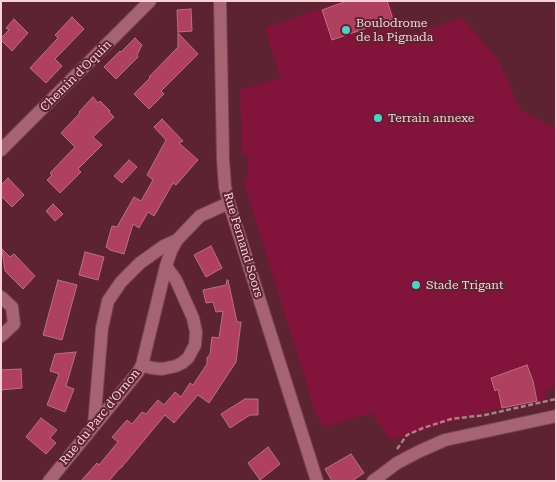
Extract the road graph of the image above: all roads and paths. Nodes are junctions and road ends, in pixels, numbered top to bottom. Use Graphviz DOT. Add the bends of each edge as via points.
graph roads {
  1 [pos="150,1"];
  2 [pos="220,1"];
  3 [pos="1,150"];
  4 [pos="229,203"];
  5 [pos="177,240"];
  6 [pos="166,266"];
  7 [pos="1,297"];
  8 [pos="1,336"];
  9 [pos="142,365"];
  10 [pos="556,416"];
  11 [pos="94,425"];
  12 [pos="48,481"];
  13 [pos="317,481"];
  14 [pos="373,481"];
  1 -- 3 [label="street, Chemin d'Oquin"];
  2 -- 4 [label="street, Rue Fernand Soors" via="222,158"];
  4 -- 5 [label="street, Rue du Parc d'Ornon" via="200,216"];
  4 -- 13 [label="street, Rue Fernand Soors"];
  5 -- 6 [label="street, Rue du Parc d'Ornon"];
  5 -- 11 [label="street" via="140,263 121,282 108,302 102,328"];
  6 -- 9 [label="street, Rue du Parc d'Ornon"];
  6 -- 9 [label="street" via="193,318 195,345 188,358 176,366 162,369"];
  7 -- 8 [label="street" via="12,307 14,324"];
  9 -- 11 [label="street, Rue du Parc d'Ornon"];
  10 -- 14 [label="street" via="446,440 420,450"];
  11 -- 12 [label="street, Rue du Parc d'Ornon"];
}
